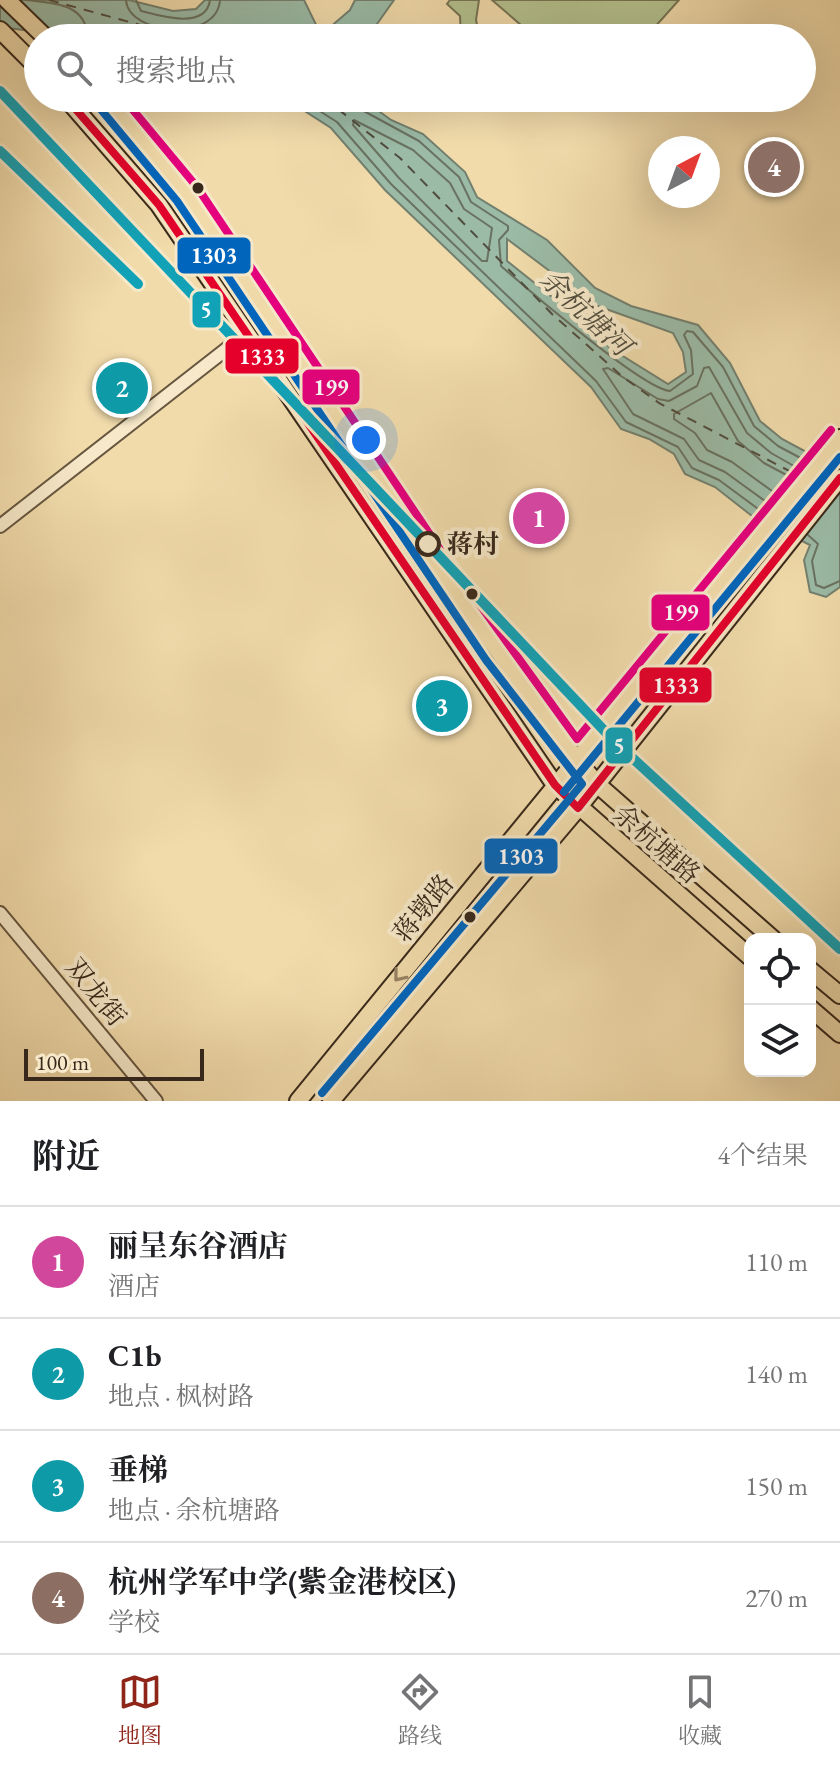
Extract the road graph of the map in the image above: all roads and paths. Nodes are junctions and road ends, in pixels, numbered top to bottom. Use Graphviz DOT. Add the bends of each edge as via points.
graph roads {
  1 [pos="7,0"];
  2 [pos="32,24"];
  3 [pos="0,30"];
  4 [pos="24,53"];
  5 [pos="78,112"];
  6 [pos="119,112"];
  7 [pos="247,333"];
  8 [pos="840,438"];
  9 [pos="840,478"];
  10 [pos="0,526"];
  11 [pos="576,759"];
  12 [pos="597,784"];
  13 [pos="555,785"];
  14 [pos="578,808"];
  15 [pos="0,913"];
  16 [pos="766,933"];
  17 [pos="744,952"];
  18 [pos="816,975"];
  19 [pos="840,995"];
  20 [pos="816,1013"];
  21 [pos="840,1034"];
  22 [pos="156,1101"];
  23 [pos="298,1101"];
  24 [pos="331,1101"];
  1 -- 2 [label="main road"];
  3 -- 4 [label="main road"];
  5 -- 7 [label="main road, 余杭塘路" via="159,205"];
  6 -- 11 [label="main road, 余杭塘路" via="187,194 439,570"];
  7 -- 10 [label="street"];
  7 -- 13 [label="main road, 余杭塘路"];
  8 -- 11 [label="main road, 蒋墩路"];
  9 -- 12 [label="main road, 蒋墩路"];
  11 -- 12 [label="main road, 余杭塘路"];
  11 -- 13 [label="main road, 蒋墩路"];
  12 -- 14 [label="main road, 蒋墩路"];
  12 -- 16 [label="main road, 余杭塘路"];
  13 -- 14 [label="main road, 余杭塘路"];
  13 -- 23 [label="main road, 蒋墩路, one-way"];
  14 -- 17 [label="main road, 余杭塘路"];
  14 -- 24 [label="main road, 蒋墩路"];
  15 -- 22 [label="street, 双龙街"];
  18 -- 19 [label="main road"];
  20 -- 21 [label="main road"];
}
